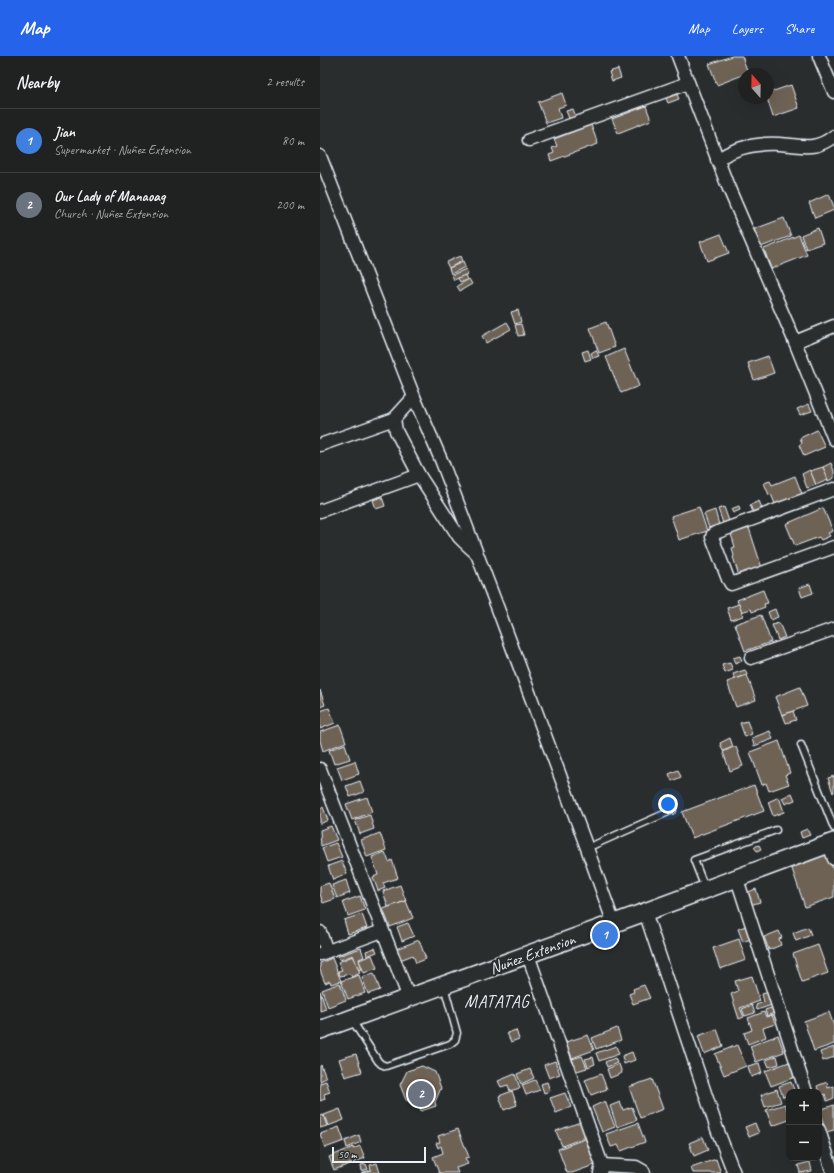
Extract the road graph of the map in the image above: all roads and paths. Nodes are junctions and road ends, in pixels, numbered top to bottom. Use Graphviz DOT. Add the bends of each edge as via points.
graph roads {
  1 [pos="678,56"];
  2 [pos="819,56"];
  3 [pos="688,82"];
  4 [pos="834,92"];
  5 [pos="834,136"];
  6 [pos="529,140"];
  7 [pos="320,156"];
  8 [pos="717,160"];
  9 [pos="834,326"];
  10 [pos="795,342"];
  11 [pos="414,397"];
  12 [pos="394,419"];
  13 [pos="834,439"];
  14 [pos="320,445"];
  15 [pos="419,475"];
  16 [pos="834,489"];
  17 [pos="320,512"];
  18 [pos="834,547"];
  19 [pos="477,554"];
  20 [pos="834,629"];
  21 [pos="751,658"];
  22 [pos="801,745"];
  23 [pos="320,769"];
  24 [pos="673,810"];
  25 [pos="776,830"];
  26 [pos="833,843"];
  27 [pos="587,848"];
  28 [pos="737,878"];
  29 [pos="705,890"];
  30 [pos="645,912"];
  31 [pos="614,924"];
  32 [pos="382,931"];
  33 [pos="320,932"];
  34 [pos="324,952"];
  35 [pos="528,955"];
  36 [pos="444,985"];
  37 [pos="409,998"];
  38 [pos="351,1019"];
  39 [pos="320,1030"];
  40 [pos="805,1089"];
  41 [pos="822,1139"];
  42 [pos="601,1169"];
  43 [pos="644,1173"];
  44 [pos="734,1173"];
  45 [pos="834,1173"];
  1 -- 3 [label="street"];
  2 -- 4 [label="street"];
  3 -- 6 [label="street"];
  3 -- 8 [label="street"];
  5 -- 8 [label="street" via="826,142 810,147 761,144 745,147"];
  7 -- 11 [label="street"];
  8 -- 10 [label="street"];
  9 -- 10 [label="street"];
  10 -- 13 [label="street"];
  11 -- 12 [label="street"];
  11 -- 19 [label="street"];
  12 -- 14 [label="street"];
  12 -- 15 [label="street" via="396,431"];
  15 -- 17 [label="street"];
  15 -- 19 [label="street" via="459,537"];
  16 -- 18 [label="street" via="712,534 732,584"];
  19 -- 27 [label="street"];
  20 -- 21 [label="street"];
  22 -- 26 [label="lane"];
  23 -- 32 [label="street"];
  24 -- 27 [label="lane"];
  25 -- 29 [label="lane" via="694,860"];
  26 -- 28 [label="street, Nuñez Extension"];
  27 -- 31 [label="street"];
  28 -- 29 [label="street, Nuñez Extension"];
  28 -- 40 [label="street"];
  29 -- 30 [label="street, Nuñez Extension"];
  30 -- 31 [label="street, Nuñez Extension"];
  30 -- 44 [label="street"];
  31 -- 35 [label="street, Nuñez Extension"];
  32 -- 34 [label="street"];
  32 -- 37 [label="street"];
  33 -- 34 [label="street"];
  35 -- 36 [label="street, Nuñez Extension"];
  35 -- 42 [label="street" via="561,1045"];
  36 -- 37 [label="street, Nuñez Extension"];
  36 -- 38 [label="lane" via="457,1033 455,1040 450,1044 386,1066 380,1064"];
  37 -- 38 [label="street, Nuñez Extension"];
  38 -- 39 [label="street, Nuñez Extension"];
  41 -- 45 [label="street"];
  42 -- 43 [label="street" via="636,1167"];
}
